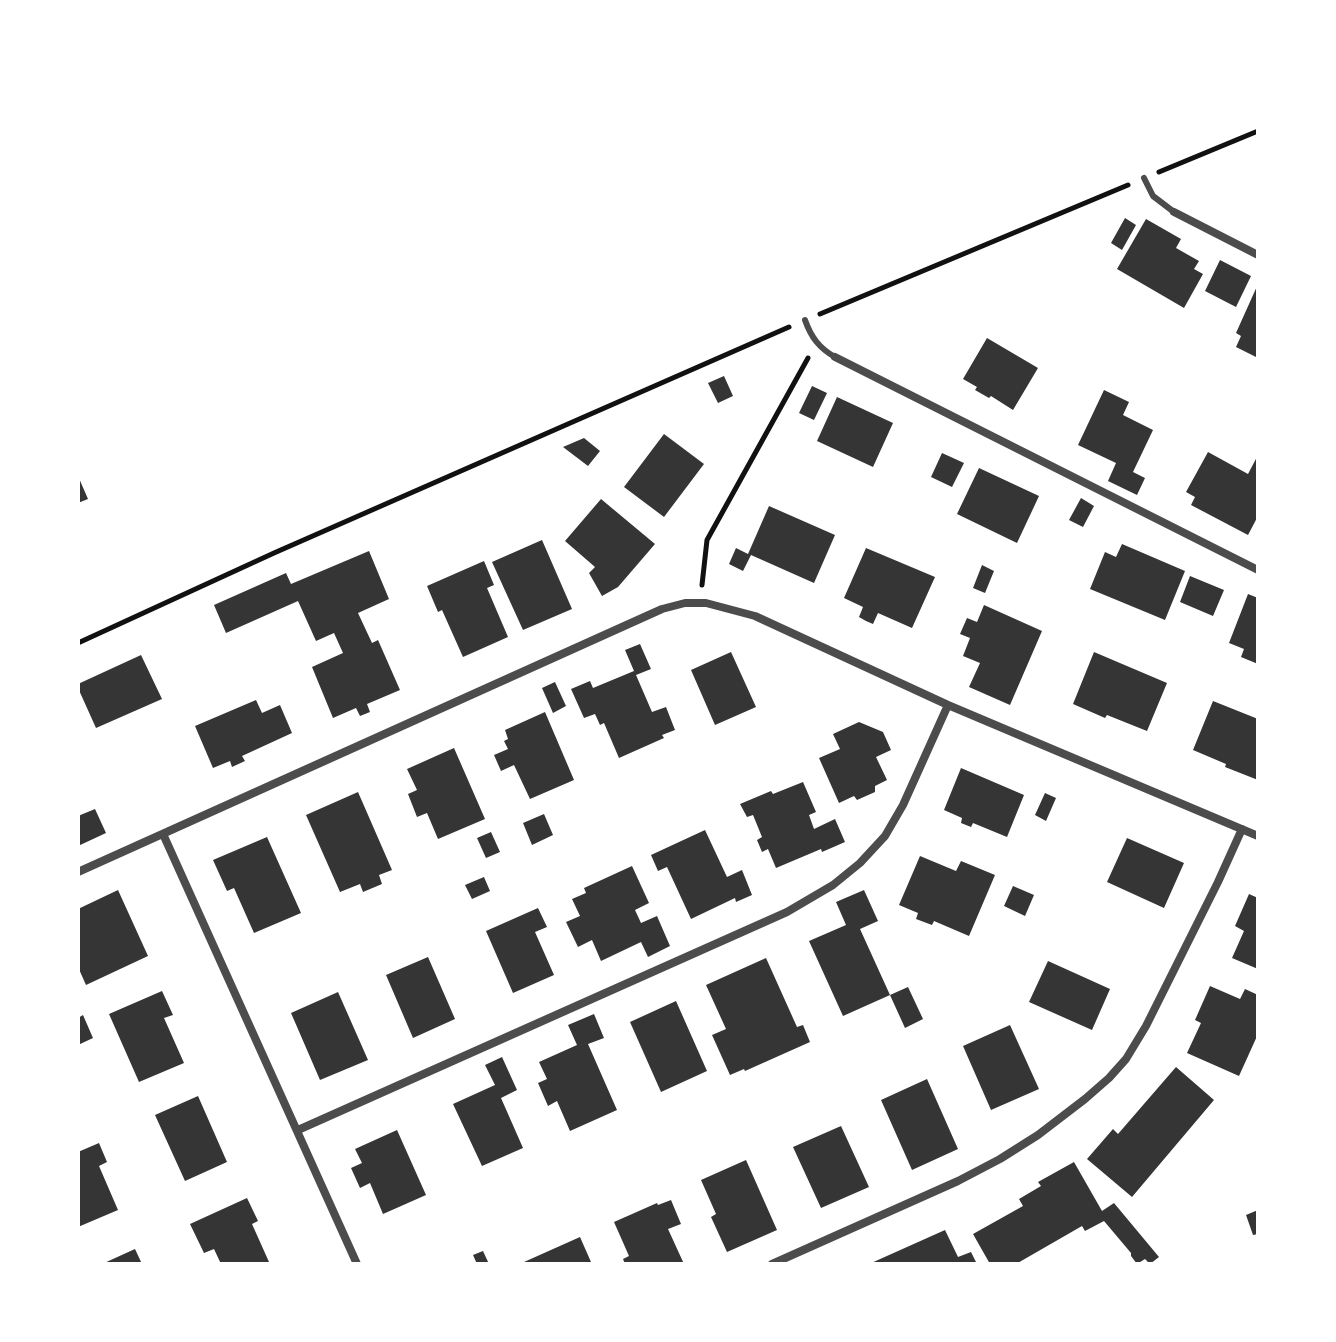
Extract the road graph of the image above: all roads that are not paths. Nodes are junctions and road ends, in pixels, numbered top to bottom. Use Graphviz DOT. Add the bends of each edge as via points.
graph roads {
  1 [pos="1144,178"];
  2 [pos="1174,212"];
  3 [pos="1258,255"];
  4 [pos="805,320"];
  5 [pos="835,357"];
  6 [pos="1258,570"];
  7 [pos="948,705"];
  8 [pos="1242,829"];
  9 [pos="163,834"];
  10 [pos="1258,836"];
  11 [pos="78,872"];
  12 [pos="298,1130"];
  13 [pos="357,1264"];
  14 [pos="772,1264"];
  1 -- 2 [label="lane" via="1153,196"];
  2 -- 3 [label="street"];
  4 -- 5 [label="lane" via="817,343"];
  5 -- 6 [label="street"];
  7 -- 8 [label="street"];
  7 -- 9 [label="street" via="755,616 685,603"];
  7 -- 12 [label="street" via="885,836 818,896"];
  8 -- 10 [label="street"];
  8 -- 14 [label="street" via="1151,1018 1109,1078 1000,1159"];
  9 -- 11 [label="street"];
  9 -- 12 [label="street"];
  12 -- 13 [label="street"];
}
